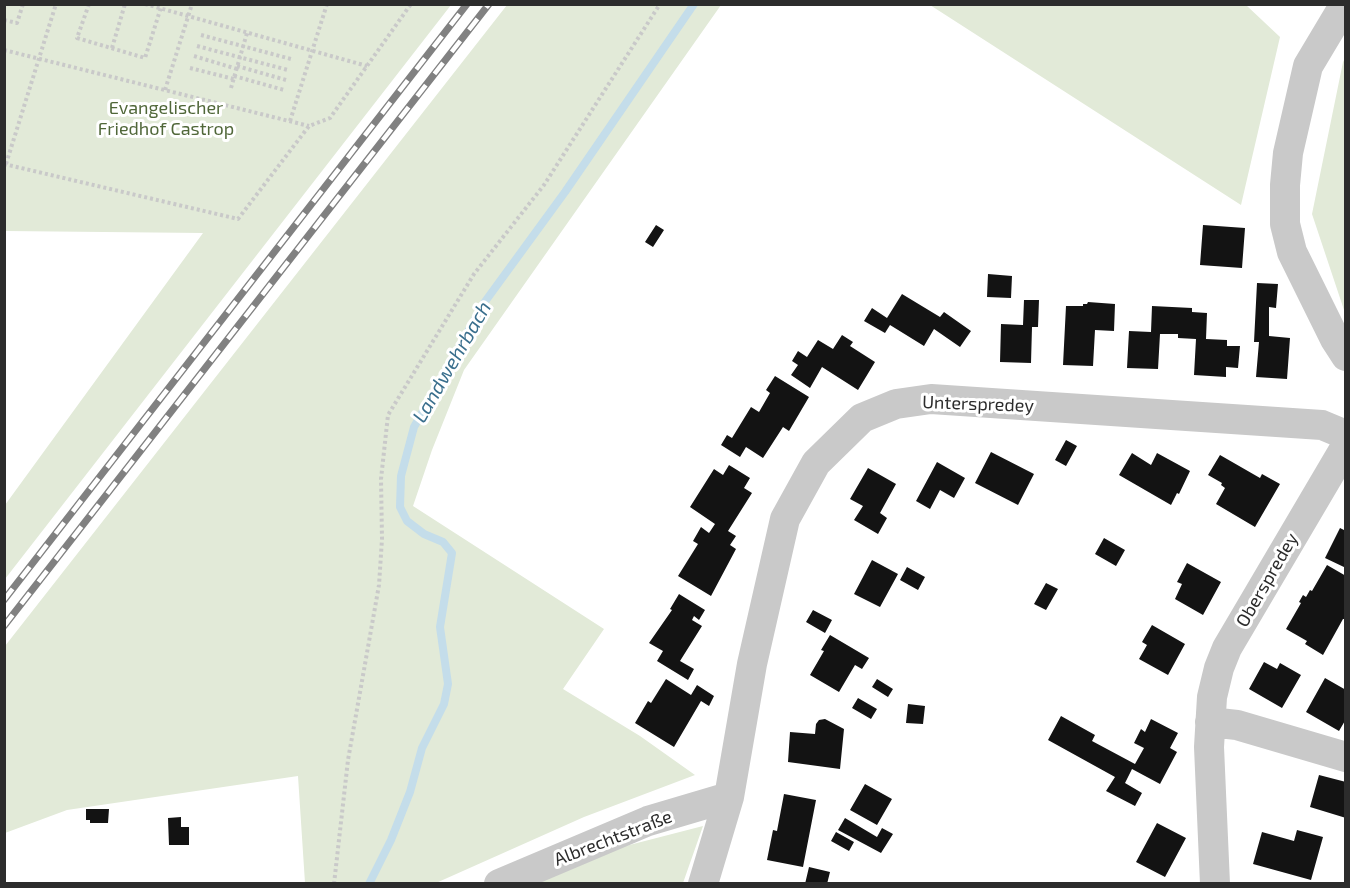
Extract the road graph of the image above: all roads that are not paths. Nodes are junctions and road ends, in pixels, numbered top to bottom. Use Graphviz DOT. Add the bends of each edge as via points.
graph roads {
  1 [pos="1345,4"];
  2 [pos="1346,357"];
  3 [pos="1346,435"];
  4 [pos="1346,446"];
  5 [pos="1210,722"];
  6 [pos="1346,757"];
  7 [pos="729,797"];
  8 [pos="499,884"];
  9 [pos="703,884"];
  10 [pos="1215,884"];
  1 -- 2 [label="street" via="1308,66 1288,153 1285,224 1292,252"];
  3 -- 7 [label="street, Unterspredey" via="1322,425 931,399 896,404 862,418 816,463 786,519 752,664"];
  4 -- 5 [label="street, Oberspredey" via="1227,648 1212,697"];
  5 -- 6 [label="street" via="1237,725"];
  5 -- 10 [label="street, Oberspredey"];
  7 -- 8 [label="street, Albrechtstraße" via="648,821"];
  7 -- 9 [label="street, Unterspredey"];
}
